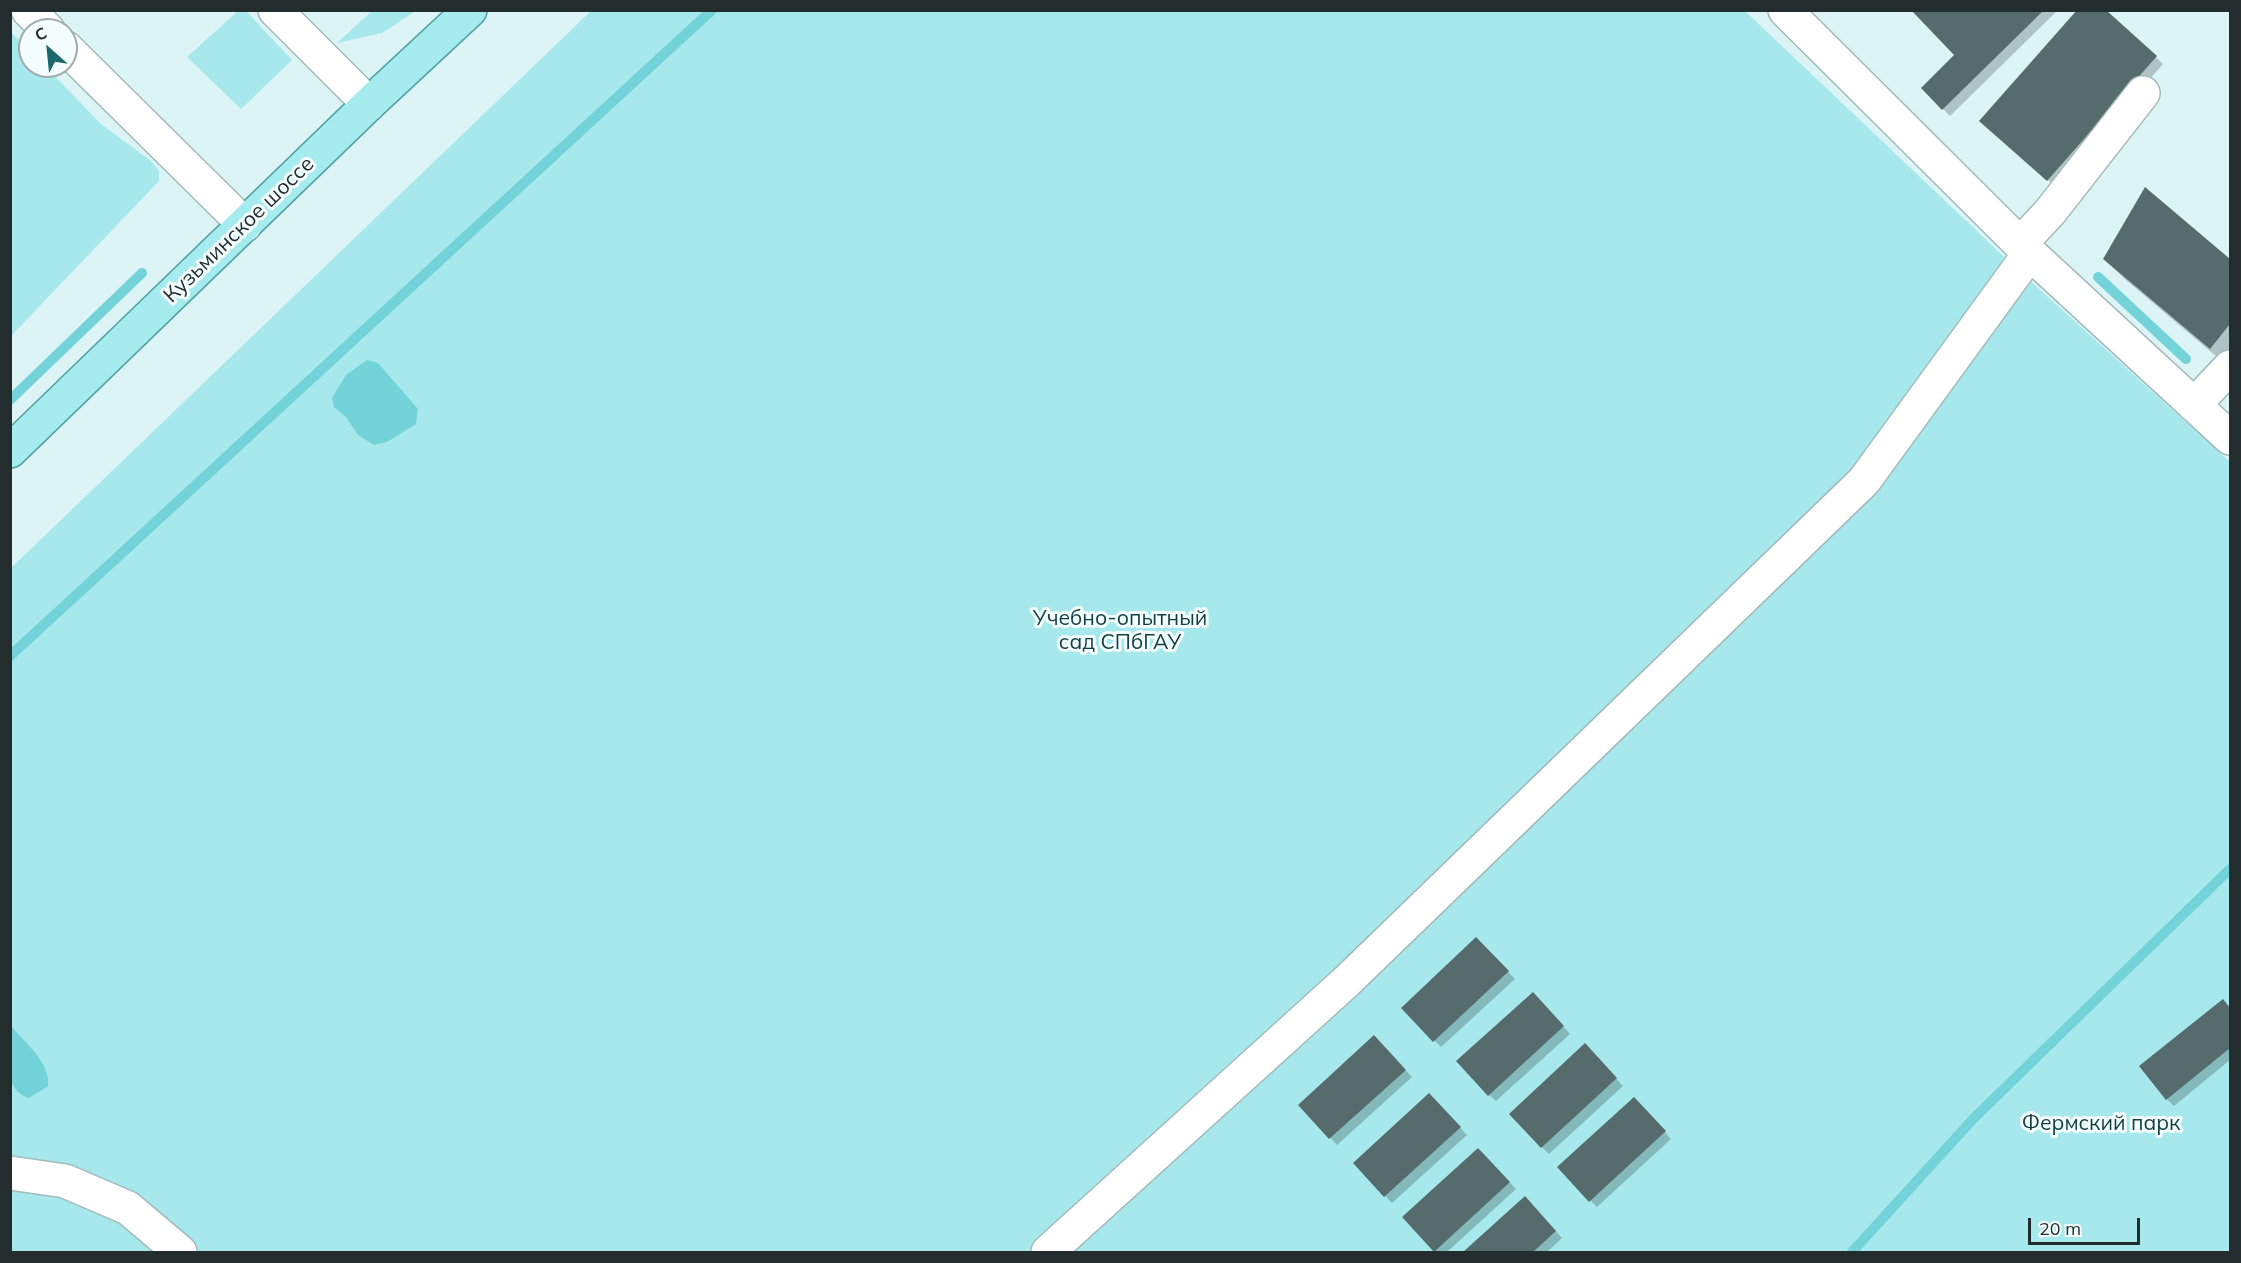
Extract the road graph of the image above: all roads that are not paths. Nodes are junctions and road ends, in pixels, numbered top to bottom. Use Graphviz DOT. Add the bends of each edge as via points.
graph roads {
  1 [pos="275,10"];
  2 [pos="470,10"];
  3 [pos="1785,10"];
  4 [pos="78,60"];
  5 [pos="2143,93"];
  6 [pos="369,104"];
  7 [pos="245,225"];
  8 [pos="2025,249"];
  9 [pos="2230,367"];
  10 [pos="2194,405"];
  11 [pos="2230,438"];
  12 [pos="10,452"];
  13 [pos="10,1173"];
  14 [pos="180,1252"];
  15 [pos="1048,1252"];
  1 -- 6 [label="street"];
  2 -- 6 [label="main road, Кузьминское шоссе"];
  3 -- 8 [label="street"];
  4 -- 7 [label="street"];
  5 -- 8 [label="street"];
  6 -- 7 [label="main road, Кузьминское шоссе"];
  7 -- 12 [label="main road, Кузьминское шоссе"];
  8 -- 10 [label="street"];
  8 -- 15 [label="street" via="1864,481 1347,981"];
  9 -- 10 [label="street"];
  10 -- 11 [label="street"];
  13 -- 14 [label="street" via="65,1181 128,1208"];
}
